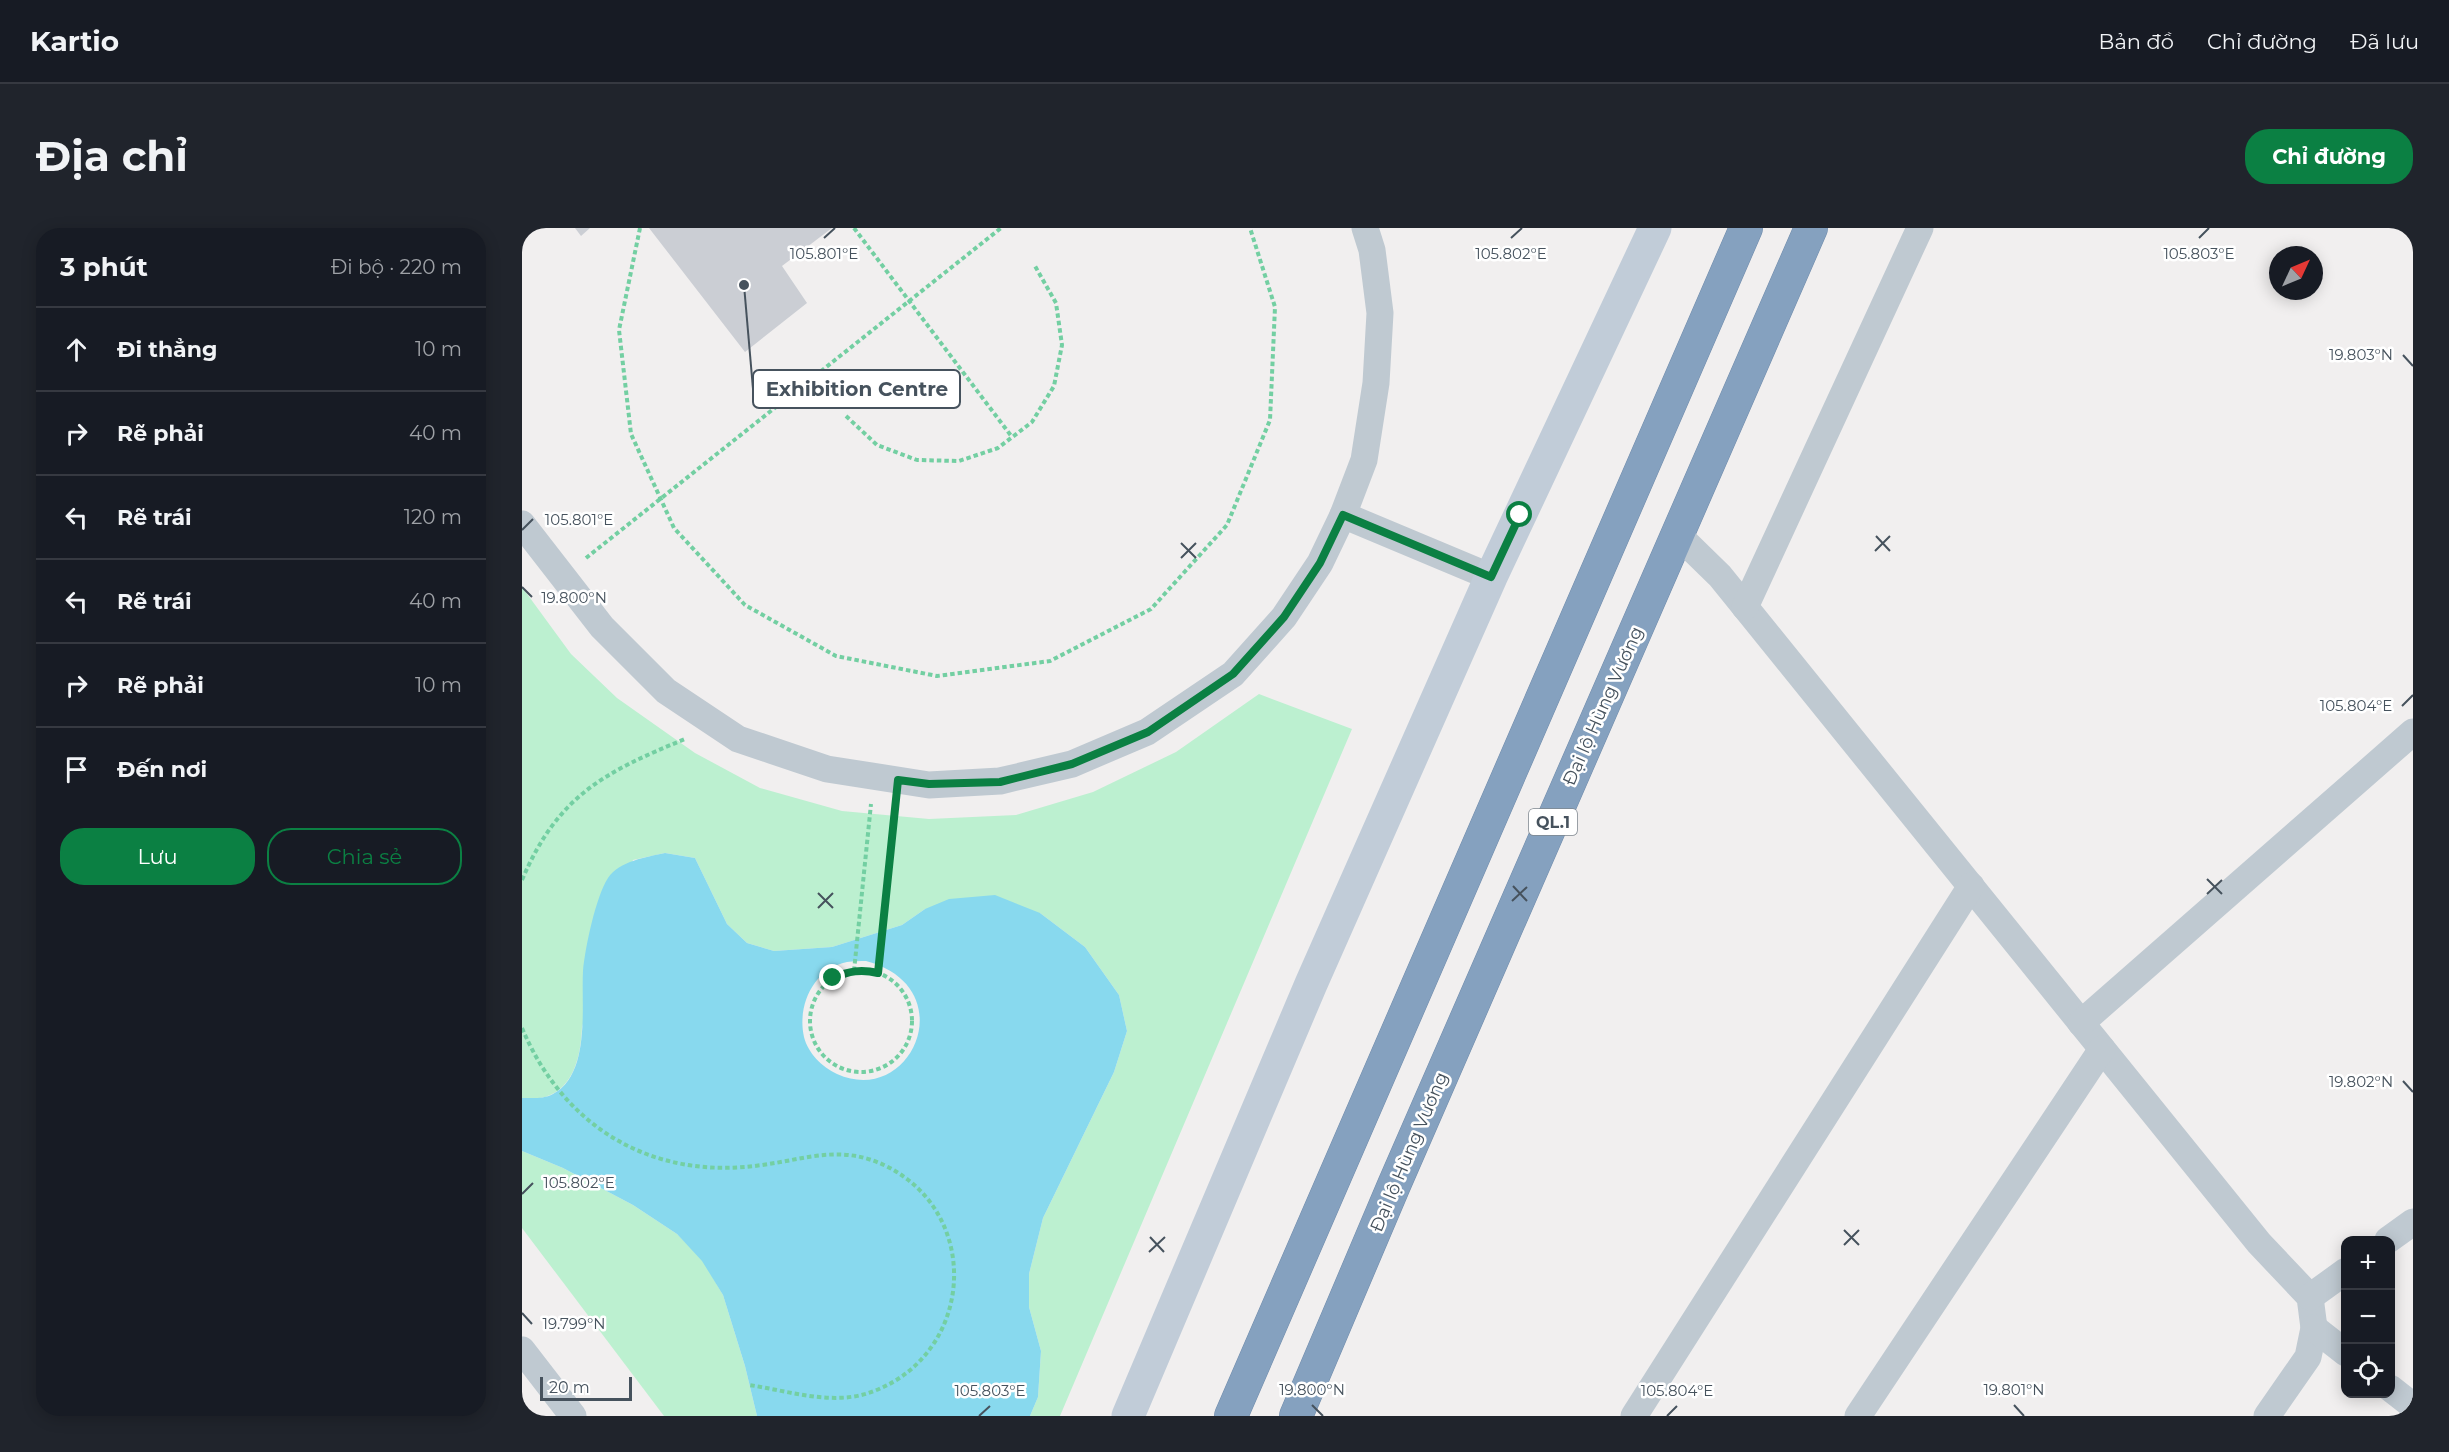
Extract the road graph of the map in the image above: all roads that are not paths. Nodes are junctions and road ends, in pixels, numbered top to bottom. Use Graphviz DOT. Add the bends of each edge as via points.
graph roads {
  1 [pos="1365,228"];
  2 [pos="1655,228"];
  3 [pos="1746,228"];
  4 [pos="1811,228"];
  5 [pos="1920,228"];
  6 [pos="1343,515"];
  7 [pos="522,524"];
  8 [pos="1678,535"];
  9 [pos="1491,577"];
  10 [pos="1745,608"];
  11 [pos="2413,732"];
  12 [pos="1971,886"];
  13 [pos="2081,1023"];
  14 [pos="2102,1048"];
  15 [pos="2413,1222"];
  16 [pos="2394,1236"];
  17 [pos="2341,1275"];
  18 [pos="2310,1297"];
  19 [pos="2314,1328"];
  20 [pos="2341,1349"];
  21 [pos="522,1350"];
  22 [pos="2395,1391"];
  23 [pos="2413,1406"];
  24 [pos="573,1416"];
  25 [pos="1128,1416"];
  26 [pos="1232,1416"];
  27 [pos="1296,1416"];
  28 [pos="1634,1416"];
  29 [pos="1858,1416"];
  30 [pos="2267,1416"];
  1 -- 6 [label="street" via="1380,313 1376,383 1364,460"];
  2 -- 9 [label="street"];
  3 -- 26 [label="highway"];
  4 -- 8 [label="highway, Đại lộ Hùng Vương / QL.1"];
  5 -- 10 [label="street"];
  6 -- 7 [label="street" via="1320,563 1284,617 1233,674 1148,732 1072,764 1000,782 929,784 827,769 738,739 666,692 602,627"];
  6 -- 9 [label="street"];
  8 -- 10 [label="street" via="1720,576"];
  8 -- 27 [label="highway, Đại lộ Hùng Vương / QL.1"];
  9 -- 25 [label="street" via="1311,984"];
  10 -- 12 [label="street"];
  11 -- 13 [label="street"];
  12 -- 13 [label="street"];
  12 -- 28 [label="street"];
  13 -- 14 [label="street"];
  14 -- 18 [label="street" via="2259,1243"];
  14 -- 29 [label="street"];
  15 -- 16 [label="street"];
  17 -- 18 [label="street"];
  18 -- 19 [label="street"];
  19 -- 20 [label="street"];
  19 -- 30 [label="street" via="2308,1357"];
  21 -- 24 [label="street"];
  22 -- 23 [label="street"];
}
